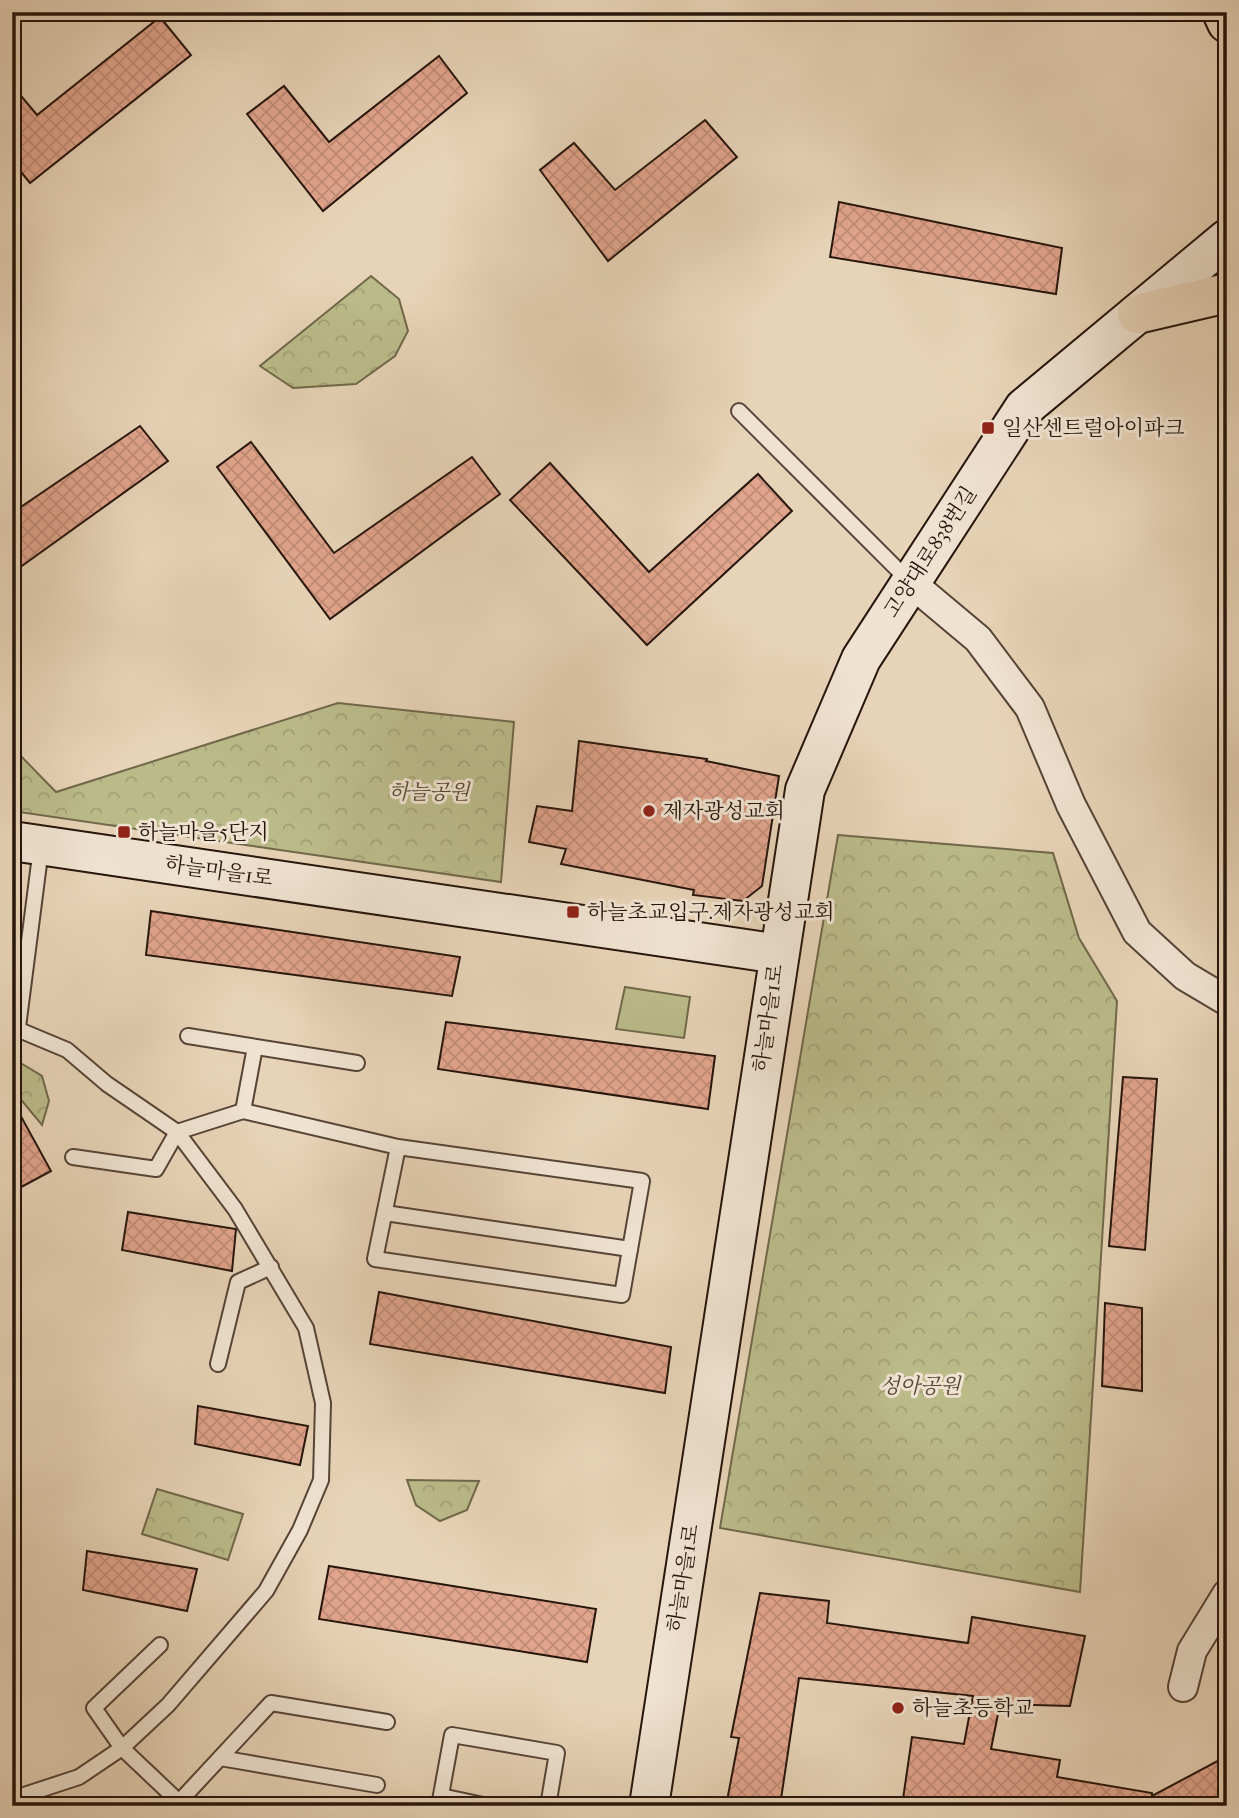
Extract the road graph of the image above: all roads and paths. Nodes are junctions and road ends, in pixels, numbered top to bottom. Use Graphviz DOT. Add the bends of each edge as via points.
graph roads {
  1 [pos="1222,12"];
  2 [pos="1227,23"];
  3 [pos="1227,239"];
  4 [pos="1227,293"];
  5 [pos="1138,314"];
  6 [pos="739,411"];
  7 [pos="910,582"];
  8 [pos="27,843"];
  9 [pos="779,954"];
  10 [pos="1227,1001"];
  11 [pos="15,1027"];
  12 [pos="188,1036"];
  13 [pos="255,1047"];
  14 [pos="356,1063"];
  15 [pos="243,1111"];
  16 [pos="177,1132"];
  17 [pos="398,1147"];
  18 [pos="73,1157"];
  19 [pos="385,1213"];
  20 [pos="630,1249"];
  21 [pos="271,1268"];
  22 [pos="218,1364"];
  23 [pos="1227,1594"];
  24 [pos="160,1645"];
  25 [pos="1183,1687"];
  26 [pos="387,1722"];
  27 [pos="122,1748"];
  28 [pos="220,1758"];
  29 [pos="377,1785"];
  30 [pos="12,1799"];
  31 [pos="440,1801"];
  32 [pos="179,1802"];
  33 [pos="201,1806"];
  34 [pos="488,1806"];
  35 [pos="548,1806"];
  36 [pos="649,1806"];
  1 -- 2 [label="main road"];
  3 -- 5 [label="street, 고양대로838번길"];
  4 -- 5 [label="main road"];
  5 -- 7 [label="street, 고양대로838번길" via="1024,408"];
  6 -- 7 [label="lane"];
  7 -- 9 [label="street, 고양대로838번길" via="861,659 805,790"];
  7 -- 10 [label="street" via="978,639 1030,708 1071,805 1137,932 1185,976"];
  8 -- 9 [label="street, 하늘마을1로"];
  8 -- 11 [label="lane"];
  9 -- 36 [label="street, 하늘마을1로"];
  11 -- 16 [label="lane" via="66,1050"];
  12 -- 13 [label="lane"];
  13 -- 14 [label="lane"];
  13 -- 15 [label="lane"];
  15 -- 16 [label="lane"];
  15 -- 17 [label="lane"];
  16 -- 18 [label="lane" via="156,1169"];
  16 -- 21 [label="lane" via="235,1209"];
  17 -- 19 [label="lane"];
  17 -- 20 [label="lane" via="642,1181"];
  19 -- 20 [label="lane"];
  19 -- 20 [label="lane" via="375,1259 622,1295"];
  21 -- 22 [label="lane" via="238,1282"];
  21 -- 27 [label="lane" via="306,1328 312,1353 323,1403 321,1480 266,1591 169,1705"];
  23 -- 25 [label="street" via="1192,1651"];
  24 -- 27 [label="lane" via="94,1708"];
  26 -- 28 [label="lane" via="271,1703"];
  27 -- 30 [label="lane" via="79,1777"];
  27 -- 32 [label="lane"];
  28 -- 29 [label="lane"];
  28 -- 32 [label="lane"];
  31 -- 34 [label="lane"];
  31 -- 35 [label="lane" via="452,1735 557,1753"];
  32 -- 33 [label="lane"];
}
